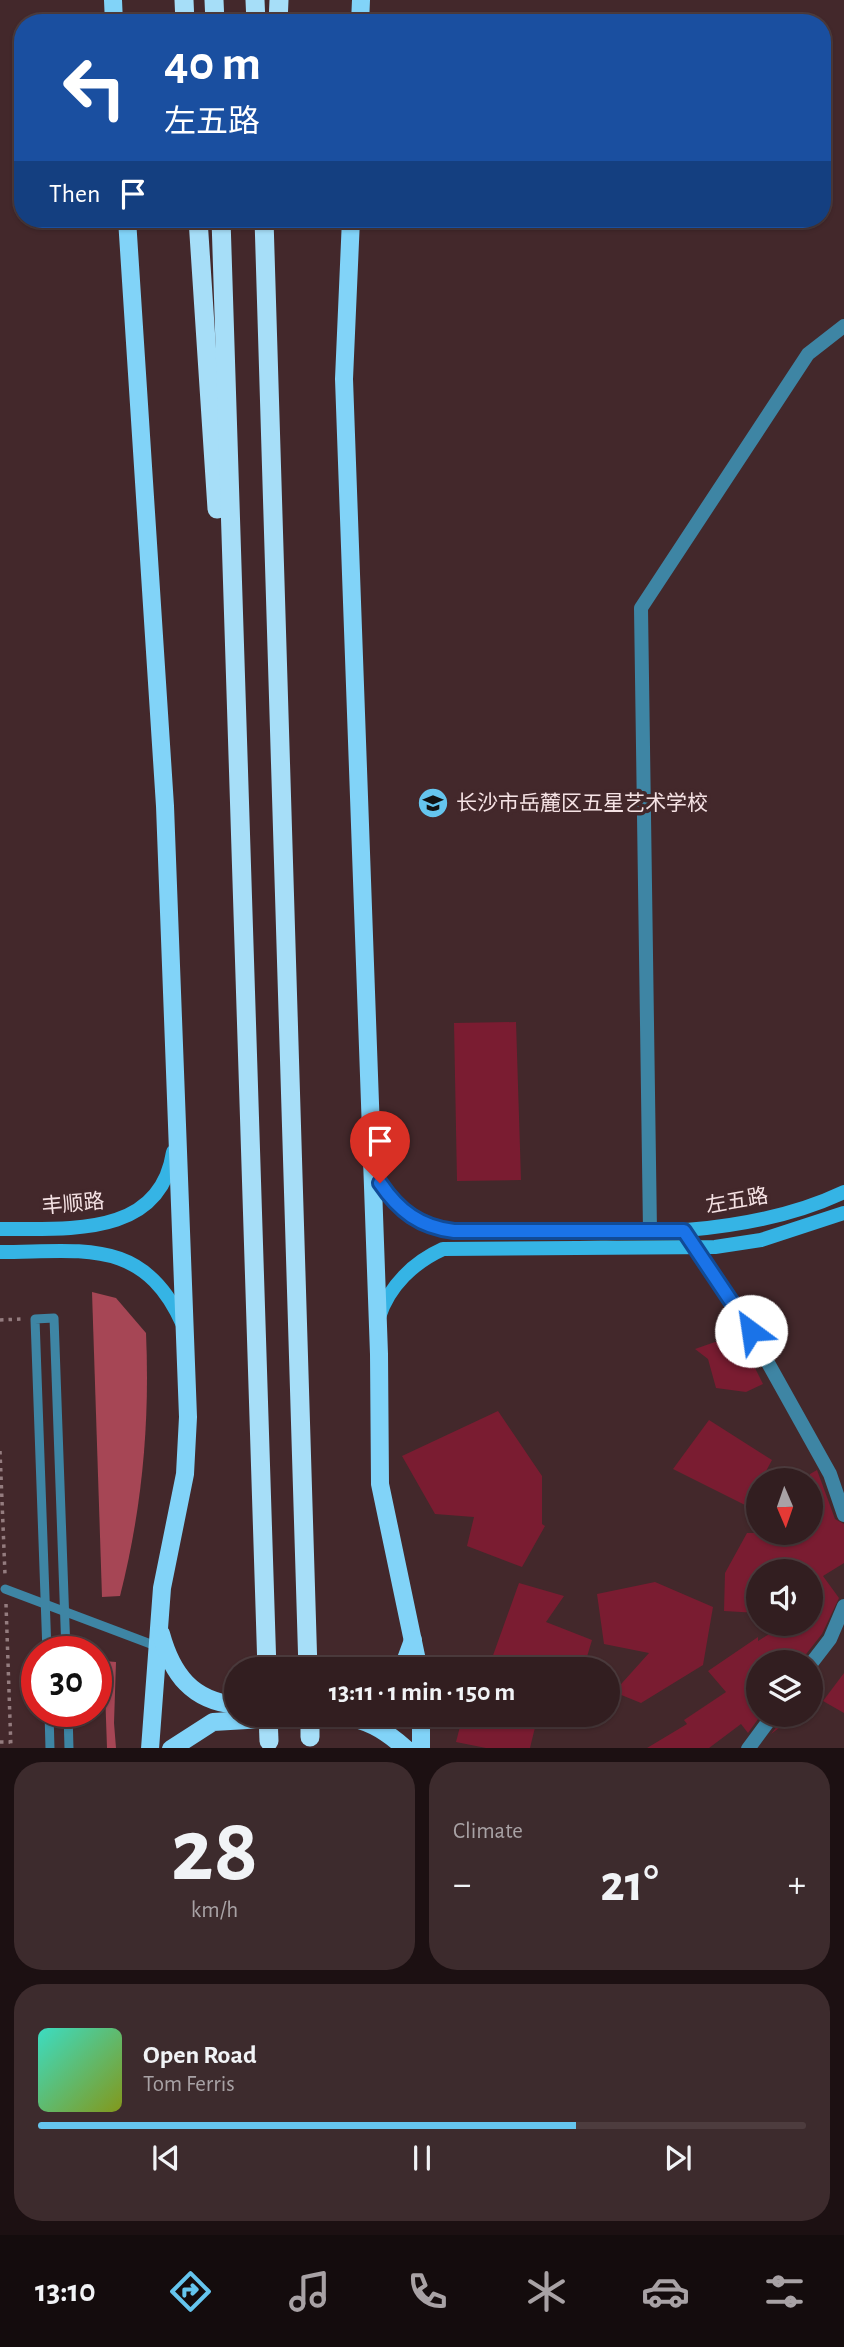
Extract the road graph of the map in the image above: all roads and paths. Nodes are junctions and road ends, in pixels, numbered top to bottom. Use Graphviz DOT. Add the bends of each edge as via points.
graph roads {
  1 [pos="128,228"];
  2 [pos="199,228"];
  3 [pos="221,228"];
  4 [pos="264,228"];
  5 [pos="274,228"];
  6 [pos="351,228"];
  7 [pos="844,326"];
  8 [pos="270,379"];
  9 [pos="236,680"];
  10 [pos="176,1130"];
  11 [pos="372,1163"];
  12 [pos="844,1192"];
  13 [pos="844,1213"];
  14 [pos="0,1229"];
  15 [pos="650,1231"];
  16 [pos="684,1231"];
  17 [pos="696,1248"];
  18 [pos="0,1252"];
  19 [pos="35,1319"];
  20 [pos="0,1320"];
  21 [pos="378,1322"];
  22 [pos="185,1331"];
  23 [pos="844,1515"];
  24 [pos="5,1589"];
  25 [pos="45,1605"];
  26 [pos="844,1606"];
  27 [pos="64,1612"];
  28 [pos="159,1614"];
  29 [pos="46,1636"];
  30 [pos="65,1636"];
  31 [pos="414,1636"];
  32 [pos="156,1646"];
  33 [pos="822,1650"];
  34 [pos="267,1657"];
  35 [pos="308,1657"];
  36 [pos="407,1657"];
  37 [pos="417,1657"];
  38 [pos="224,1702"];
  39 [pos="224,1721"];
  40 [pos="49,1727"];
  41 [pos="68,1727"];
  42 [pos="268,1727"];
  43 [pos="379,1727"];
  44 [pos="421,1727"];
  45 [pos="764,1727"];
  46 [pos="0,1742"];
  47 [pos="10,1742"];
  48 [pos="269,1745"];
  49 [pos="50,1748"];
  50 [pos="69,1748"];
  51 [pos="150,1748"];
  52 [pos="172,1748"];
  53 [pos="406,1748"];
  54 [pos="421,1748"];
  55 [pos="747,1748"];
  1 -- 10 [label="main road" via="165,806"];
  2 -- 9 [label="highway" via="222,573"];
  3 -- 9 [label="highway"];
  4 -- 8 [label="highway"];
  5 -- 8 [label="highway"];
  6 -- 11 [label="main road" via="344,379"];
  7 -- 15 [label="street" via="808,354 642,608"];
  8 -- 35 [label="highway"];
  9 -- 34 [label="highway"];
  10 -- 14 [label="main road, 丰顺路" via="170,1173 158,1191 117,1221 92,1228"];
  10 -- 22 [label="main road"];
  11 -- 15 [label="main road, 左五路" via="391,1200 432,1229"];
  11 -- 21 [label="main road"];
  12 -- 16 [label="main road, 左五路" via="769,1219"];
  13 -- 17 [label="main road, 左五路" via="761,1240"];
  15 -- 16 [label="main road, 左五路"];
  16 -- 17 [label="street"];
  17 -- 21 [label="main road, 左五路" via="443,1249 398,1282"];
  17 -- 23 [label="street" via="738,1309 830,1474"];
  18 -- 22 [label="main road" via="89,1252 125,1258 157,1285"];
  19 -- 20 [label="path"];
  19 -- 25 [label="lane"];
  19 -- 27 [label="lane" via="54,1318"];
  21 -- 31 [label="main road" via="380,1484"];
  22 -- 28 [label="main road" via="186,1474"];
  24 -- 25 [label="lane"];
  25 -- 27 [label="lane"];
  25 -- 29 [label="lane"];
  26 -- 33 [label="street"];
  27 -- 30 [label="lane"];
  27 -- 32 [label="lane"];
  28 -- 32 [label="main road"];
  28 -- 38 [label="main road" via="167,1658 177,1676 196,1692"];
  31 -- 36 [label="main road"];
  31 -- 37 [label="main road"];
  32 -- 51 [label="main road"];
  39 -- 52 [label="main road" via="213,1722"];
  40 -- 49 [label="lane"];
  41 -- 50 [label="lane"];
  42 -- 48 [label="highway, bridge"];
  43 -- 53 [label="main road"];
  44 -- 54 [label="main road"];
  45 -- 55 [label="street"];
  46 -- 47 [label="path"];
}
